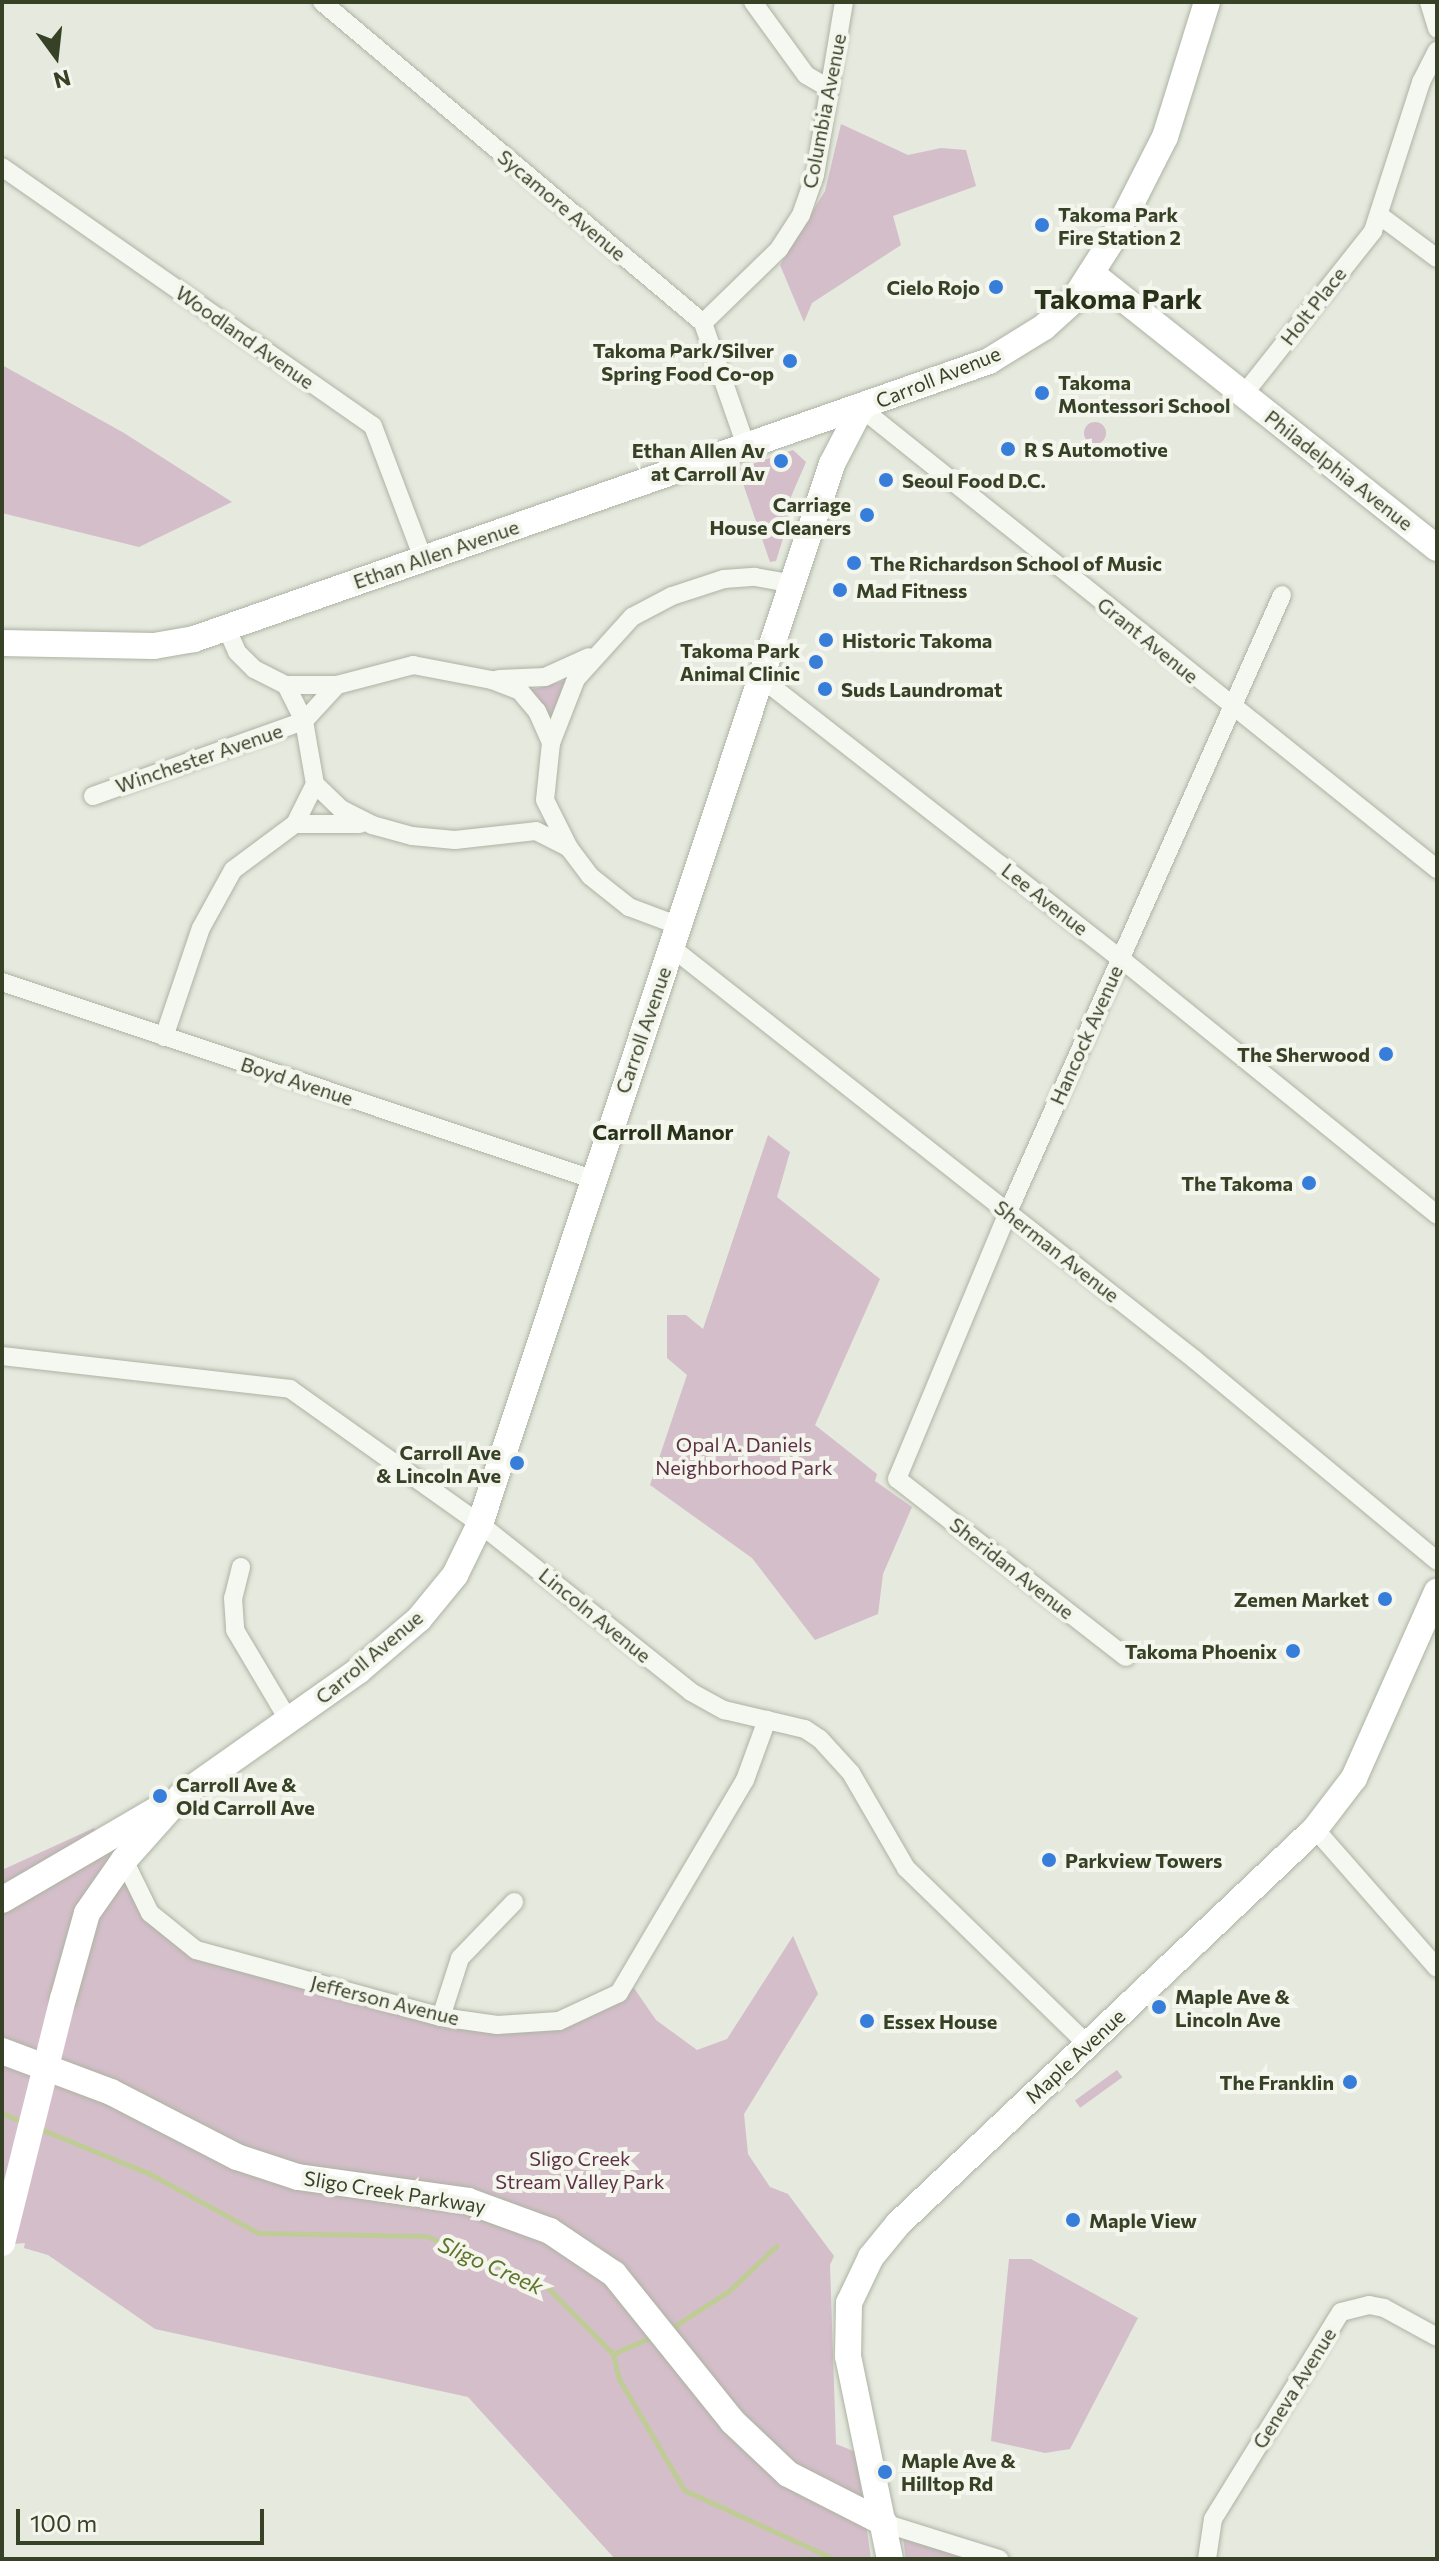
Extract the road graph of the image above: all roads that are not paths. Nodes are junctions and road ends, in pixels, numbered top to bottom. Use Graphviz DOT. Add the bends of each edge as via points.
graph roads {
  1 [pos="322,2"];
  2 [pos="753,2"];
  3 [pos="844,2"];
  4 [pos="1207,2"];
  5 [pos="1429,2"];
  6 [pos="1437,29"];
  7 [pos="1437,51"];
  8 [pos="830,89"];
  9 [pos="2,167"];
  10 [pos="1379,215"];
  11 [pos="1437,258"];
  12 [pos="1091,273"];
  13 [pos="703,323"];
  14 [pos="1244,394"];
  15 [pos="861,408"];
  16 [pos="746,446"];
  17 [pos="1437,548"];
  18 [pos="423,558"];
  19 [pos="793,584"];
  20 [pos="1282,595"];
  21 [pos="226,627"];
  22 [pos="2,643"];
  23 [pos="595,653"];
  24 [pos="761,678"];
  25 [pos="492,680"];
  26 [pos="286,685"];
  27 [pos="337,685"];
  28 [pos="1230,705"];
  29 [pos="305,727"];
  30 [pos="551,743"];
  31 [pos="315,784"];
  32 [pos="93,796"];
  33 [pos="545,800"];
  34 [pos="295,824"];
  35 [pos="372,825"];
  36 [pos="499,833"];
  37 [pos="569,848"];
  38 [pos="1437,869"];
  39 [pos="674,936"];
  40 [pos="1120,958"];
  41 [pos="2,982"];
  42 [pos="164,1037"];
  43 [pos="592,1179"];
  44 [pos="1008,1212"];
  45 [pos="1437,1215"];
  46 [pos="2,1356"];
  47 [pos="897,1479"];
  48 [pos="480,1524"];
  49 [pos="1437,1561"];
  50 [pos="241,1567"];
  51 [pos="1437,1592"];
  52 [pos="1126,1657"];
  53 [pos="767,1720"];
  54 [pos="289,1721"];
  55 [pos="181,1796"];
  56 [pos="1315,1829"];
  57 [pos="124,1860"];
  58 [pos="2,1900"];
  59 [pos="514,1902"];
  60 [pos="1437,1968"];
  61 [pos="441,2017"];
  62 [pos="1087,2044"];
  63 [pos="2,2051"];
  64 [pos="2,2243"];
  65 [pos="1437,2337"];
  66 [pos="884,2523"];
  67 [pos="890,2559"];
  68 [pos="999,2559"];
  69 [pos="1207,2559"];
  1 -- 13 [label="street, Sycamore Avenue"];
  2 -- 8 [label="street" via="806,75"];
  3 -- 8 [label="street, Columbia Avenue"];
  4 -- 12 [label="main road, Carroll Avenue" via="1165,137"];
  5 -- 6 [label="street"];
  7 -- 10 [label="street, Holt Place" via="1421,82"];
  8 -- 13 [label="street, Columbia Avenue" via="815,175 801,215 779,249"];
  9 -- 18 [label="street, Woodland Avenue" via="373,426"];
  10 -- 11 [label="street"];
  10 -- 14 [label="street, Holt Place" via="1373,231"];
  12 -- 14 [label="main road, Philadelphia Avenue"];
  12 -- 15 [label="main road, Carroll Avenue" via="1073,301 1044,327 989,361"];
  13 -- 16 [label="street"];
  14 -- 17 [label="main road, Philadelphia Avenue"];
  15 -- 16 [label="main road, Ethan Allen Avenue"];
  15 -- 19 [label="main road, Carroll Avenue" via="832,464"];
  15 -- 28 [label="street, Grant Avenue"];
  16 -- 18 [label="main road, Ethan Allen Avenue"];
  18 -- 21 [label="main road, Ethan Allen Avenue"];
  19 -- 23 [label="street" via="755,577 724,579 672,596 632,617"];
  19 -- 24 [label="main road, Carroll Avenue"];
  20 -- 28 [label="street, Hancock Avenue"];
  21 -- 22 [label="main road, Ethan Allen Avenue" via="154,646"];
  21 -- 26 [label="street" via="237,652 254,669"];
  23 -- 25 [label="street" via="545,677"];
  23 -- 30 [label="street" via="576,679"];
  24 -- 39 [label="main road, Carroll Avenue"];
  24 -- 40 [label="street, Lee Avenue"];
  25 -- 27 [label="street" via="413,665"];
  25 -- 30 [label="street" via="520,691 537,711"];
  26 -- 27 [label="street"];
  26 -- 29 [label="street"];
  27 -- 29 [label="street"];
  28 -- 38 [label="street, Grant Avenue"];
  28 -- 40 [label="street, Hancock Avenue"];
  29 -- 31 [label="street"];
  29 -- 32 [label="street, Winchester Avenue"];
  30 -- 33 [label="street"];
  31 -- 34 [label="street"];
  31 -- 35 [label="street" via="341,809"];
  33 -- 36 [label="street" via="530,819"];
  33 -- 37 [label="street"];
  34 -- 35 [label="street"];
  34 -- 42 [label="street" via="233,870 201,928"];
  35 -- 36 [label="street" via="455,840"];
  36 -- 37 [label="street" via="536,831"];
  37 -- 39 [label="street, Sherman Avenue" via="590,876"];
  39 -- 43 [label="main road, Carroll Avenue"];
  39 -- 44 [label="street, Sherman Avenue"];
  40 -- 44 [label="street, Hancock Avenue"];
  40 -- 45 [label="street, Lee Avenue"];
  41 -- 42 [label="street, Boyd Avenue"];
  42 -- 43 [label="street, Boyd Avenue"];
  43 -- 48 [label="main road, Carroll Avenue"];
  44 -- 47 [label="street, Hancock Avenue"];
  44 -- 49 [label="street, Sherman Avenue"];
  46 -- 48 [label="street, Lincoln Avenue" via="290,1389"];
  47 -- 52 [label="street, Sheridan Avenue"];
  48 -- 53 [label="street, Lincoln Avenue" via="691,1692 724,1710"];
  48 -- 54 [label="main road, Carroll Avenue" via="455,1575 419,1619"];
  50 -- 54 [label="street" via="233,1598 235,1630"];
  51 -- 56 [label="main road, Maple Avenue" via="1354,1778"];
  53 -- 61 [label="street, Jefferson Avenue" via="745,1780 619,1993 559,2021 497,2025"];
  53 -- 62 [label="street, Lincoln Avenue" via="805,1729 839,1755 906,1868"];
  54 -- 55 [label="main road, Carroll Avenue"];
  55 -- 57 [label="main road, Carroll Avenue"];
  55 -- 58 [label="main road"];
  56 -- 60 [label="street"];
  56 -- 62 [label="main road, Maple Avenue"];
  57 -- 61 [label="street, Jefferson Avenue" via="150,1913 196,1950"];
  57 -- 64 [label="main road, Carroll Avenue, bridge" via="87,1913"];
  59 -- 61 [label="street" via="460,1958"];
  62 -- 66 [label="main road, Maple Avenue" via="898,2224 871,2257 849,2303 848,2356"];
  63 -- 66 [label="main road, Sligo Creek Parkway" via="111,2092 237,2157 298,2177 389,2187 511,2213 587,2254 649,2312 732,2421 788,2474"];
  65 -- 69 [label="street, Geneva Avenue" via="1384,2308 1369,2305 1341,2312 1213,2519"];
  66 -- 67 [label="main road, Maple Avenue"];
  66 -- 68 [label="street"];
}
